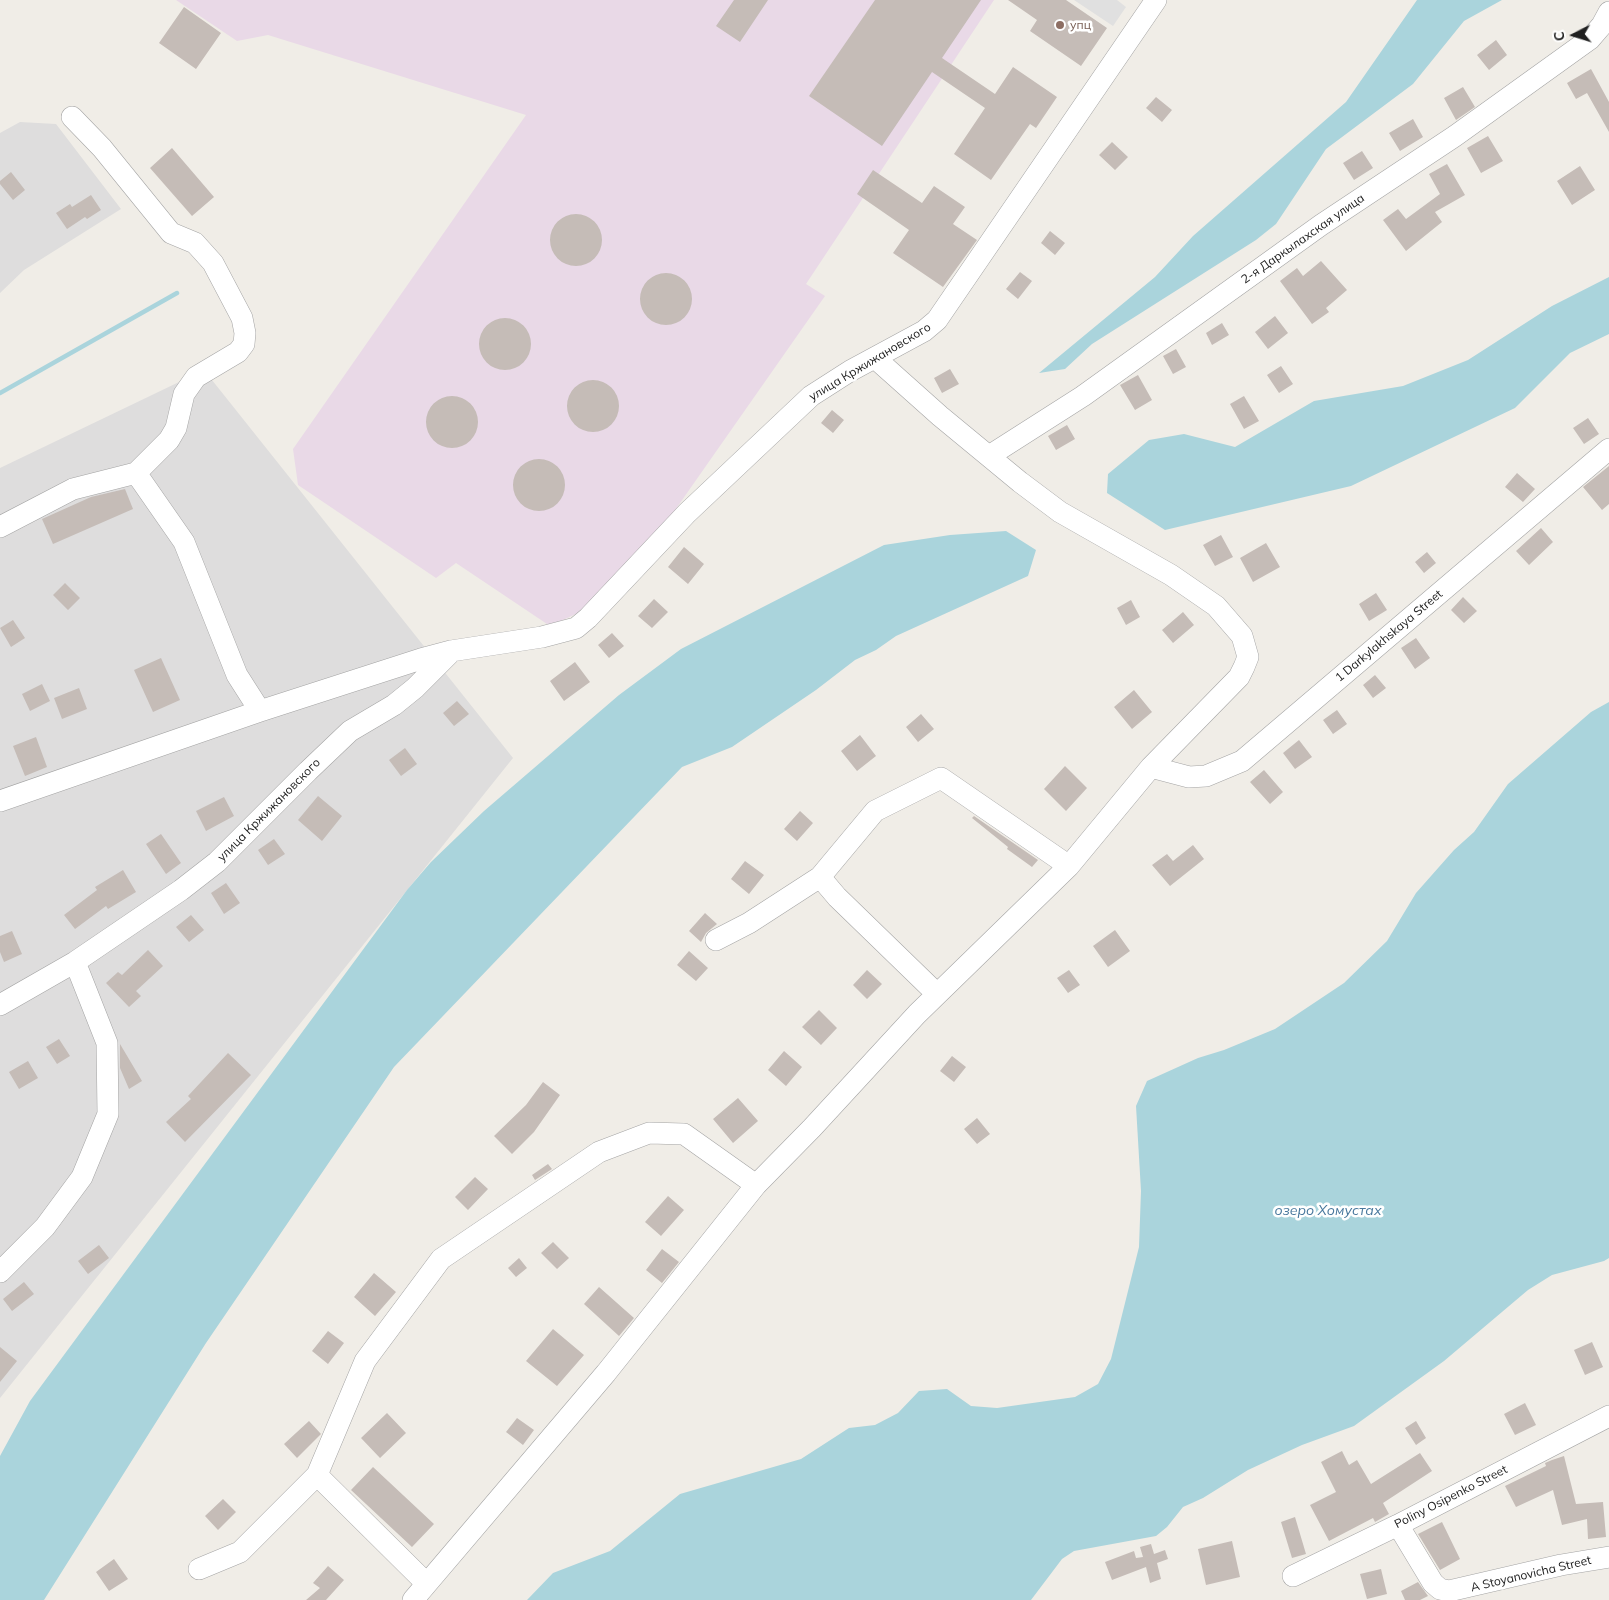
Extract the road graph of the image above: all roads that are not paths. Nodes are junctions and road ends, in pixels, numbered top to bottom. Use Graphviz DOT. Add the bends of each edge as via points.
graph roads {
  1 [pos="1156,0"];
  2 [pos="1609,12"];
  3 [pos="72,117"];
  4 [pos="875,358"];
  5 [pos="1609,449"];
  6 [pos="989,456"];
  7 [pos="136,473"];
  8 [pos="0,528"];
  9 [pos="451,652"];
  10 [pos="260,711"];
  11 [pos="1151,767"];
  12 [pos="0,801"];
  13 [pos="1069,866"];
  14 [pos="820,876"];
  15 [pos="716,940"];
  16 [pos="75,962"];
  17 [pos="937,994"];
  18 [pos="0,1005"];
  19 [pos="756,1185"];
  20 [pos="0,1272"];
  21 [pos="1609,1416"];
  22 [pos="317,1474"];
  23 [pos="1398,1525"];
  24 [pos="1609,1557"];
  25 [pos="199,1569"];
  26 [pos="1293,1576"];
  27 [pos="426,1583"];
  28 [pos="413,1600"];
  1 -- 4 [label="street, улица Кржижановского" via="946,309 924,331"];
  2 -- 6 [label="street, 2-я Даркылахская улица" via="1590,39 1462,131 1314,231 1083,396"];
  3 -- 7 [label="street" via="102,148 171,233 195,243 213,263 242,318 246,333 238,352 196,377 184,394 176,428 169,440"];
  4 -- 6 [label="street"];
  4 -- 9 [label="street, улица Кржижановского" via="811,396 687,513 576,628"];
  5 -- 11 [label="street, 1 Darkylakhskaya Street" via="1242,761 1206,776 1189,777"];
  6 -- 11 [label="street" via="1060,512 1198,591 1242,636 1248,657 1239,676"];
  7 -- 8 [label="street" via="73,489"];
  7 -- 10 [label="street" via="184,542 237,675"];
  9 -- 10 [label="street, улица Кржижановского"];
  9 -- 16 [label="street, улица Кржижановского" via="394,705 350,731 217,862"];
  10 -- 12 [label="street, улица Кржижановского"];
  11 -- 13 [label="street"];
  13 -- 14 [label="street" via="940,778 874,812"];
  13 -- 17 [label="street"];
  14 -- 15 [label="street" via="749,923"];
  14 -- 17 [label="street" via="844,904"];
  16 -- 18 [label="street, улица Кржижановского"];
  16 -- 20 [label="street" via="107,1043 108,1114 82,1177 45,1228"];
  17 -- 19 [label="street"];
  19 -- 22 [label="street" via="684,1134 649,1133 600,1152 568,1172 442,1259 366,1362"];
  19 -- 27 [label="street" via="606,1373"];
  21 -- 23 [label="street, Poliny Osipenko Street"];
  22 -- 25 [label="street" via="240,1552"];
  22 -- 27 [label="street"];
  23 -- 24 [label="street, A Stoyanovicha Street" via="1433,1583 1449,1591"];
  23 -- 26 [label="street, Poliny Osipenko Street"];
  27 -- 28 [label="street"];
}
